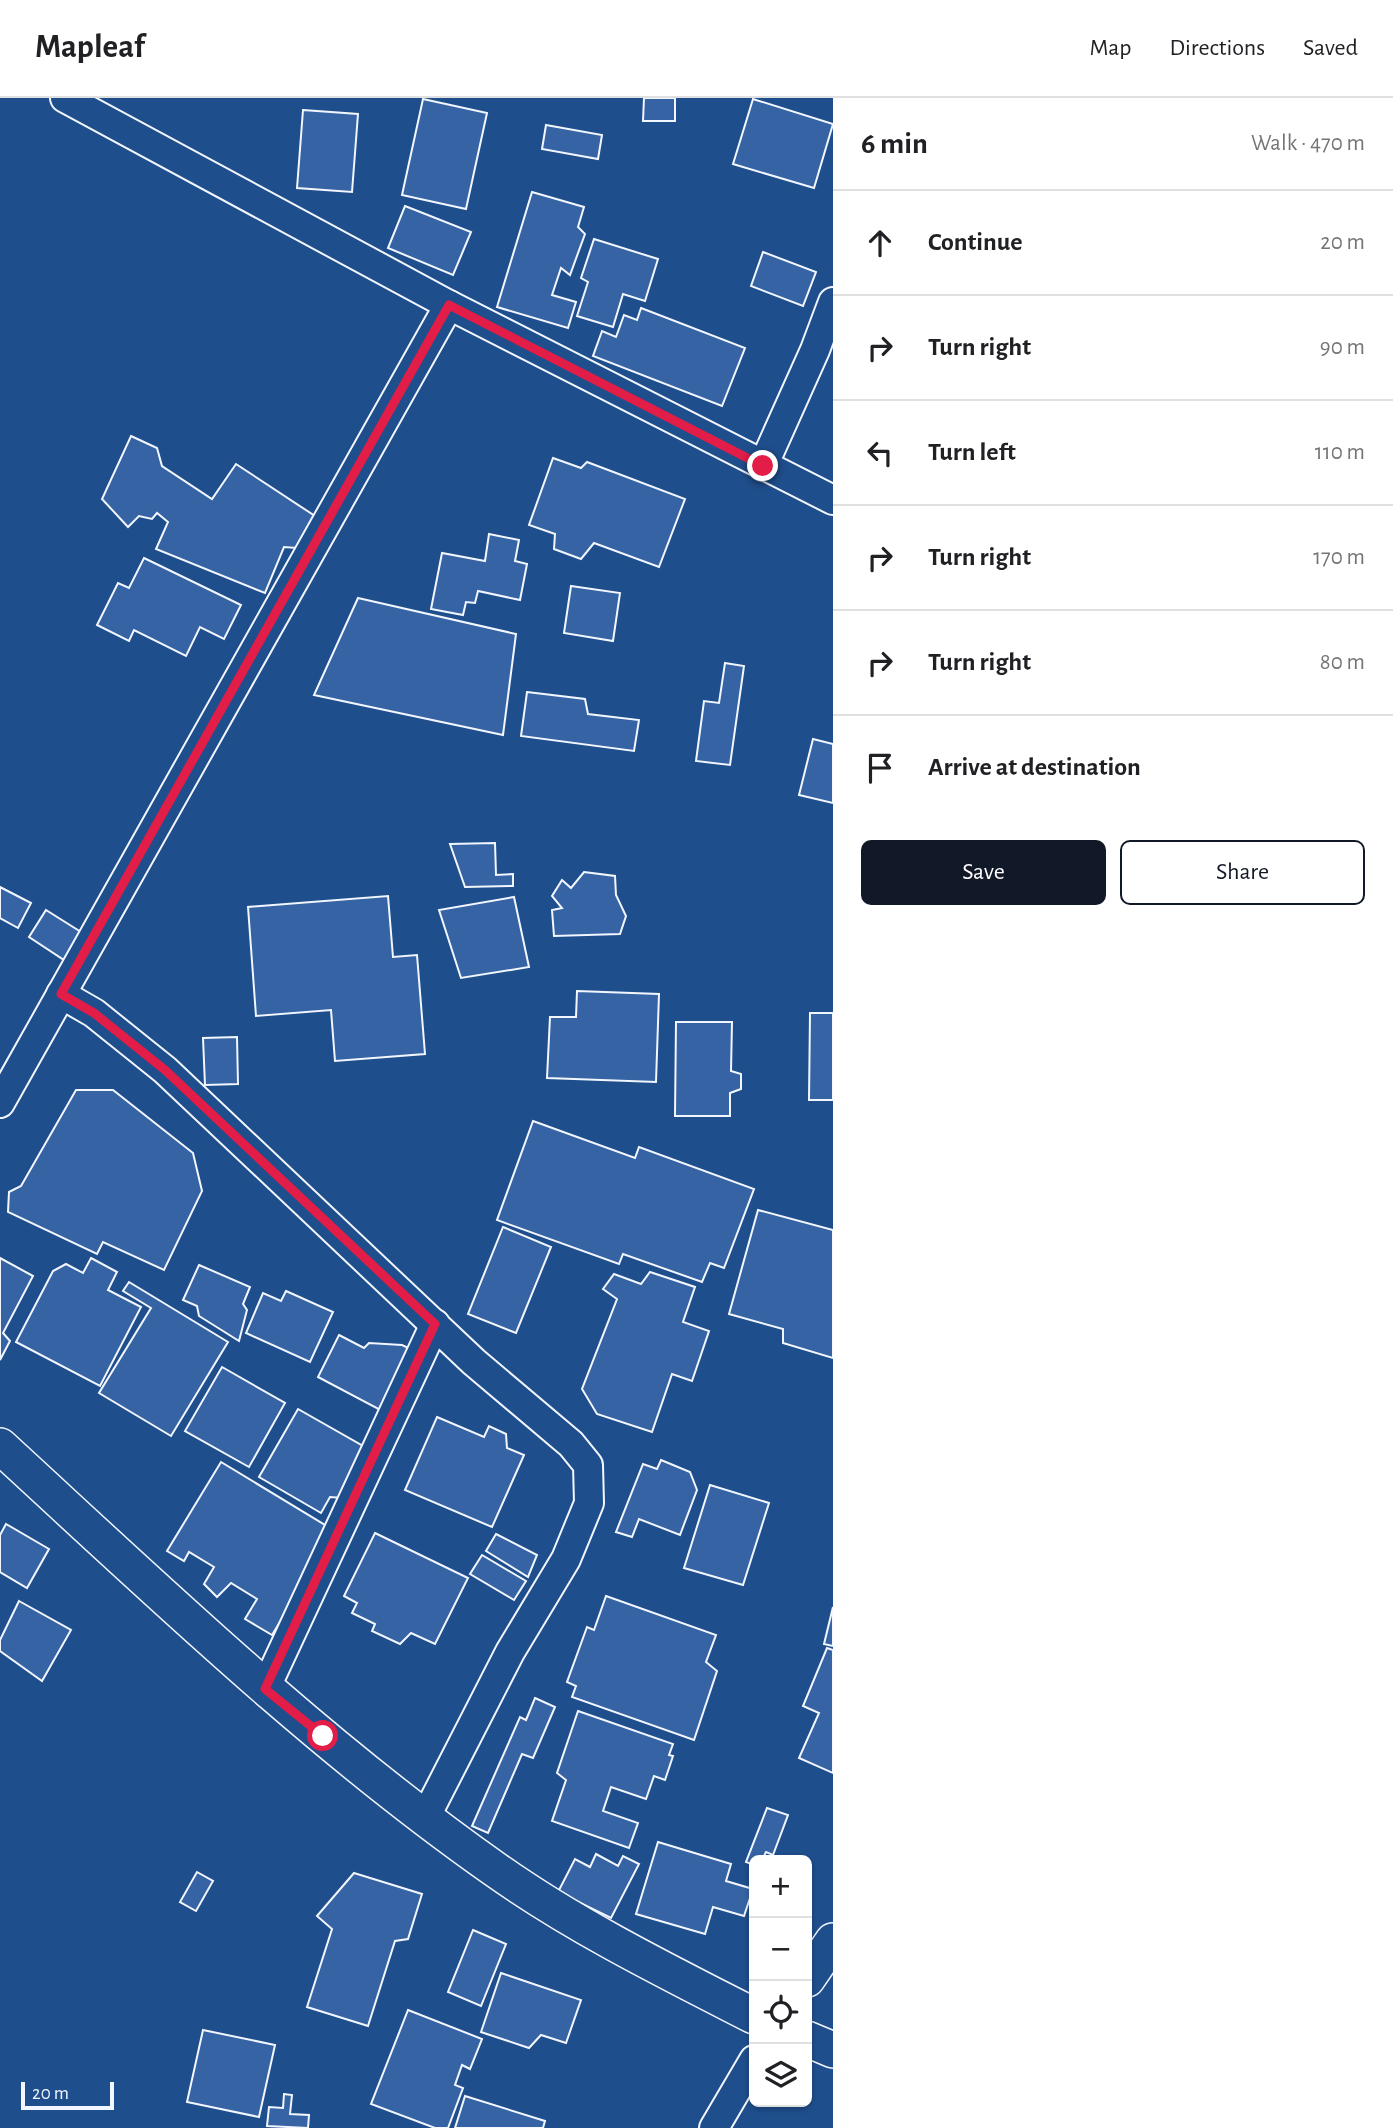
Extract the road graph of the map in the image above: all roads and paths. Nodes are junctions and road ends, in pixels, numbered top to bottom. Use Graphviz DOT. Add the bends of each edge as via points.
graph roads {
  1 [pos="65,98"];
  2 [pos="833,302"];
  3 [pos="449,305"];
  4 [pos="763,466"];
  5 [pos="833,500"];
  6 [pos="61,994"];
  7 [pos="0,1103"];
  8 [pos="435,1324"];
  9 [pos="0,1446"];
  10 [pos="265,1689"];
  11 [pos="426,1816"];
  12 [pos="833,1941"];
  13 [pos="812,1972"];
  14 [pos="749,2013"];
  15 [pos="812,2041"];
  16 [pos="833,2050"];
  17 [pos="749,2068"];
  18 [pos="714,2128"];
  1 -- 3 [label="street"];
  2 -- 4 [label="street"];
  3 -- 4 [label="street"];
  3 -- 6 [label="street"];
  4 -- 5 [label="street"];
  6 -- 7 [label="street"];
  6 -- 8 [label="street" via="94,1013 165,1070"];
  8 -- 10 [label="street"];
  8 -- 11 [label="street" via="571,1444 588,1465 589,1503 566,1559 510,1652"];
  9 -- 10 [label="street"];
  10 -- 11 [label="street"];
  11 -- 14 [label="street" via="497,1870 631,1953"];
  12 -- 13 [label="street"];
  15 -- 16 [label="street"];
  17 -- 18 [label="street"];
}
